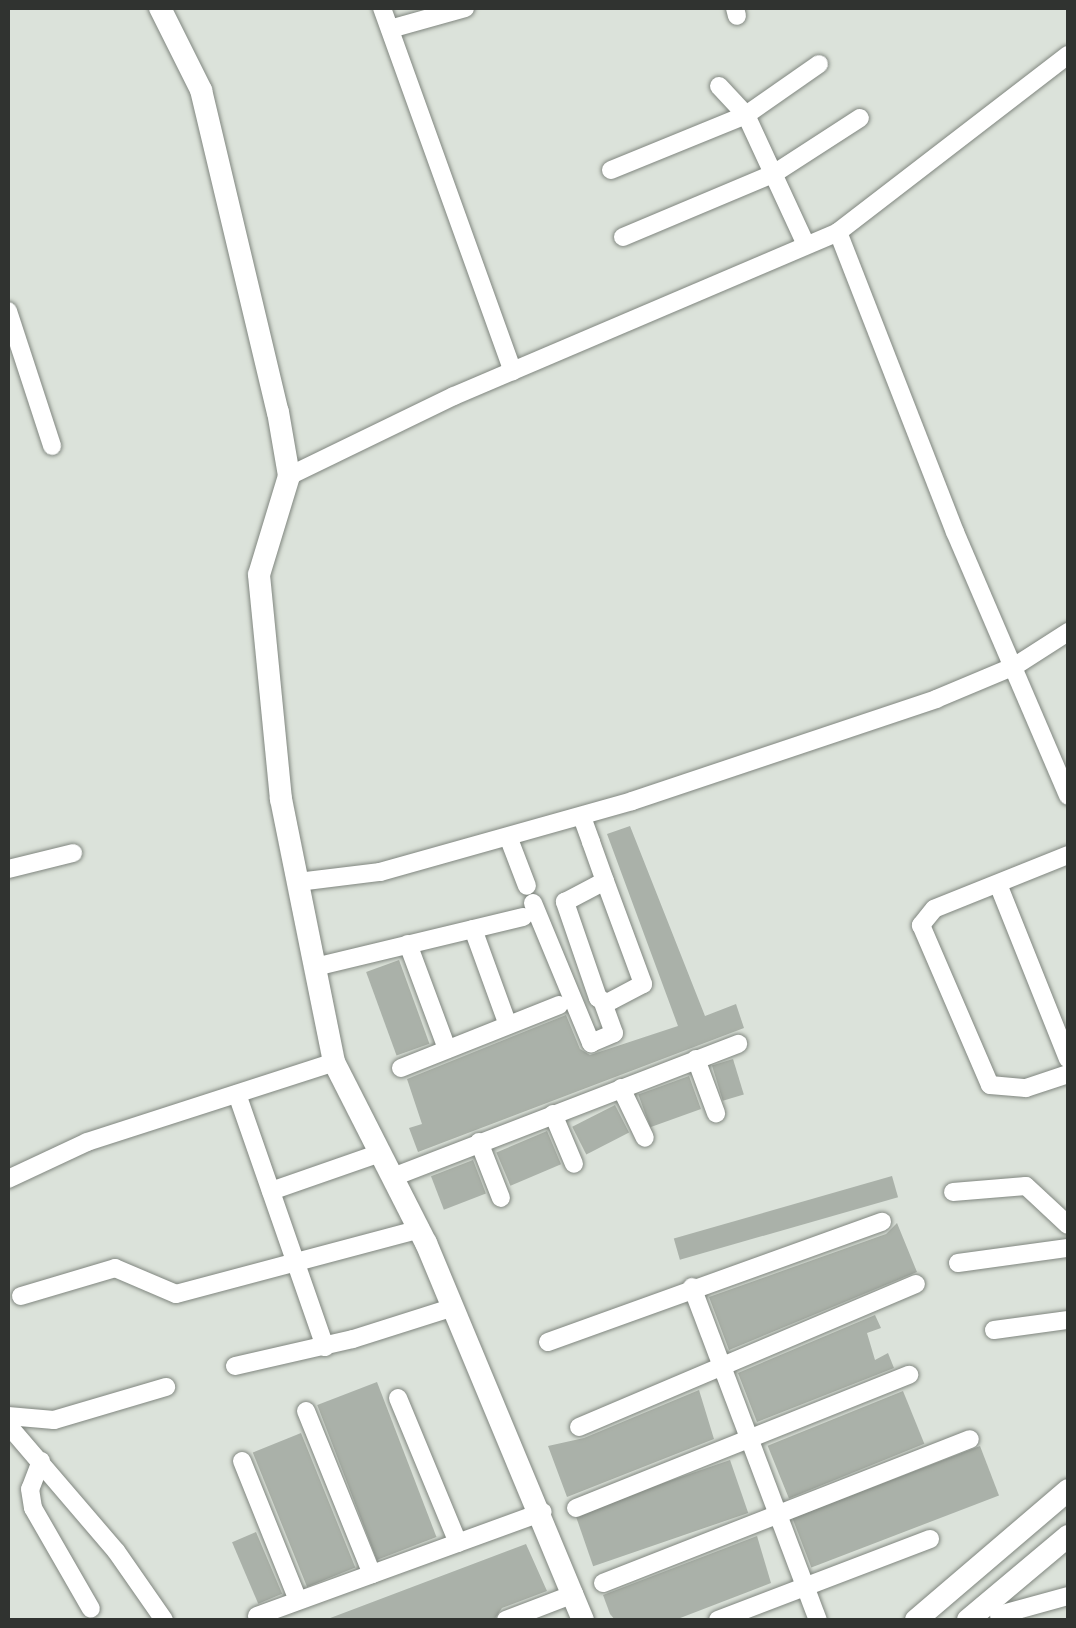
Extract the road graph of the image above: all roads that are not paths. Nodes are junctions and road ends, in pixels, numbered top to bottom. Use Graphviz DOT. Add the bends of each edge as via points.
graph roads {
  1 [pos="160,8"];
  2 [pos="382,8"];
  3 [pos="465,8"];
  4 [pos="390,29"];
  5 [pos="1068,56"];
  6 [pos="819,64"];
  7 [pos="720,86"];
  8 [pos="746,115"];
  9 [pos="860,118"];
  10 [pos="611,170"];
  11 [pos="775,173"];
  12 [pos="838,232"];
  13 [pos="624,237"];
  14 [pos="806,245"];
  15 [pos="8,311"];
  16 [pos="512,371"];
  17 [pos="52,446"];
  18 [pos="289,476"];
  19 [pos="1065,638"];
  20 [pos="1015,666"];
  21 [pos="1068,796"];
  22 [pos="582,817"];
  23 [pos="509,840"];
  24 [pos="73,853"];
  25 [pos="1068,856"];
  26 [pos="8,869"];
  27 [pos="606,881"];
  28 [pos="298,882"];
  29 [pos="998,884"];
  30 [pos="528,902"];
  31 [pos="473,929"];
  32 [pos="408,944"];
  33 [pos="315,967"];
  34 [pos="603,1002"];
  35 [pos="559,1004"];
  36 [pos="508,1025"];
  37 [pos="738,1044"];
  38 [pos="447,1049"];
  39 [pos="1068,1059"];
  40 [pos="696,1060"];
  41 [pos="334,1062"];
  42 [pos="401,1068"];
  43 [pos="1068,1074"];
  44 [pos="622,1088"];
  45 [pos="237,1094"];
  46 [pos="716,1112"];
  47 [pos="553,1114"];
  48 [pos="644,1138"];
  49 [pos="479,1142"];
  50 [pos="380,1153"];
  51 [pos="574,1164"];
  52 [pos="393,1177"];
  53 [pos="8,1179"];
  54 [pos="271,1191"];
  55 [pos="953,1192"];
  56 [pos="501,1198"];
  57 [pos="882,1222"];
  58 [pos="1068,1224"];
  59 [pos="420,1230"];
  60 [pos="1068,1248"];
  61 [pos="958,1264"];
  62 [pos="297,1267"];
  63 [pos="916,1284"];
  64 [pos="692,1287"];
  65 [pos="21,1296"];
  66 [pos="454,1306"];
  67 [pos="1068,1320"];
  68 [pos="994,1330"];
  69 [pos="548,1342"];
  70 [pos="325,1347"];
  71 [pos="235,1366"];
  72 [pos="722,1367"];
  73 [pos="909,1375"];
  74 [pos="166,1387"];
  75 [pos="398,1398"];
  76 [pos="306,1411"];
  77 [pos="8,1416"];
  78 [pos="8,1426"];
  79 [pos="580,1427"];
  80 [pos="749,1438"];
  81 [pos="970,1439"];
  82 [pos="41,1461"];
  83 [pos="242,1461"];
  84 [pos="1068,1490"];
  85 [pos="576,1508"];
  86 [pos="543,1512"];
  87 [pos="777,1512"];
  88 [pos="1068,1536"];
  89 [pos="930,1540"];
  90 [pos="458,1543"];
  91 [pos="372,1574"];
  92 [pos="603,1584"];
  93 [pos="806,1588"];
  94 [pos="574,1594"];
  95 [pos="1068,1596"];
  96 [pos="298,1600"];
  97 [pos="91,1609"];
  98 [pos="998,1615"];
  99 [pos="257,1616"];
  100 [pos="164,1620"];
  101 [pos="506,1620"];
  102 [pos="584,1620"];
  103 [pos="718,1620"];
  104 [pos="818,1620"];
  105 [pos="916,1620"];
  106 [pos="968,1620"];
  1 -- 18 [label="street" via="188,57 213,132"];
  2 -- 4 [label="street"];
  3 -- 4 [label="street"];
  4 -- 16 [label="street"];
  5 -- 12 [label="street"];
  6 -- 8 [label="street"];
  7 -- 8 [label="street"];
  8 -- 10 [label="street"];
  8 -- 11 [label="street"];
  9 -- 11 [label="street"];
  11 -- 13 [label="street"];
  11 -- 14 [label="street"];
  12 -- 14 [label="street"];
  12 -- 20 [label="street"];
  14 -- 16 [label="street"];
  15 -- 17 [label="street"];
  16 -- 18 [label="street"];
  18 -- 28 [label="street" via="259,575 281,799"];
  19 -- 20 [label="street"];
  20 -- 21 [label="street"];
  20 -- 22 [label="street"];
  22 -- 23 [label="street"];
  22 -- 27 [label="street"];
  23 -- 28 [label="street" via="380,872"];
  23 -- 30 [label="street"];
  24 -- 26 [label="street"];
  25 -- 29 [label="street"];
  27 -- 34 [label="street" via="565,902"];
  27 -- 34 [label="street" via="643,984"];
  28 -- 33 [label="street"];
  29 -- 39 [label="street"];
  29 -- 43 [label="street" via="925,915 923,934 990,1085 1026,1088"];
  30 -- 31 [label="street"];
  30 -- 34 [label="street" via="591,1042 614,1033"];
  31 -- 32 [label="street"];
  31 -- 36 [label="street"];
  32 -- 33 [label="street"];
  32 -- 38 [label="street"];
  33 -- 41 [label="street"];
  35 -- 36 [label="street"];
  36 -- 38 [label="street"];
  37 -- 40 [label="street"];
  38 -- 42 [label="street"];
  40 -- 44 [label="street"];
  40 -- 46 [label="street"];
  41 -- 45 [label="street"];
  41 -- 50 [label="street"];
  44 -- 47 [label="street"];
  44 -- 48 [label="street"];
  45 -- 53 [label="street" via="87,1142"];
  45 -- 54 [label="street"];
  47 -- 49 [label="street"];
  47 -- 51 [label="street"];
  49 -- 52 [label="street"];
  49 -- 56 [label="street"];
  50 -- 52 [label="street"];
  50 -- 54 [label="street"];
  52 -- 59 [label="street"];
  54 -- 62 [label="street"];
  55 -- 58 [label="street" via="1026,1186"];
  57 -- 64 [label="street"];
  59 -- 62 [label="street"];
  59 -- 66 [label="street"];
  60 -- 61 [label="street"];
  62 -- 65 [label="street" via="167,1294 108,1269"];
  62 -- 70 [label="street"];
  63 -- 72 [label="street"];
  64 -- 69 [label="street"];
  64 -- 72 [label="street"];
  66 -- 70 [label="street"];
  66 -- 86 [label="street"];
  67 -- 68 [label="street"];
  70 -- 71 [label="street"];
  72 -- 79 [label="street"];
  72 -- 80 [label="street"];
  73 -- 80 [label="street"];
  74 -- 77 [label="street" via="54,1420"];
  75 -- 90 [label="street"];
  76 -- 91 [label="street"];
  78 -- 82 [label="street"];
  80 -- 85 [label="street"];
  80 -- 87 [label="street"];
  81 -- 87 [label="street"];
  82 -- 97 [label="street" via="30,1489 33,1508"];
  82 -- 100 [label="street"];
  83 -- 96 [label="street"];
  84 -- 105 [label="street"];
  86 -- 90 [label="street"];
  86 -- 94 [label="street"];
  87 -- 92 [label="street"];
  87 -- 93 [label="street"];
  88 -- 106 [label="street"];
  89 -- 93 [label="street"];
  90 -- 91 [label="street"];
  91 -- 96 [label="street"];
  93 -- 103 [label="street"];
  93 -- 104 [label="street"];
  94 -- 101 [label="street"];
  94 -- 102 [label="street"];
  95 -- 98 [label="street"];
  96 -- 99 [label="street"];
}
